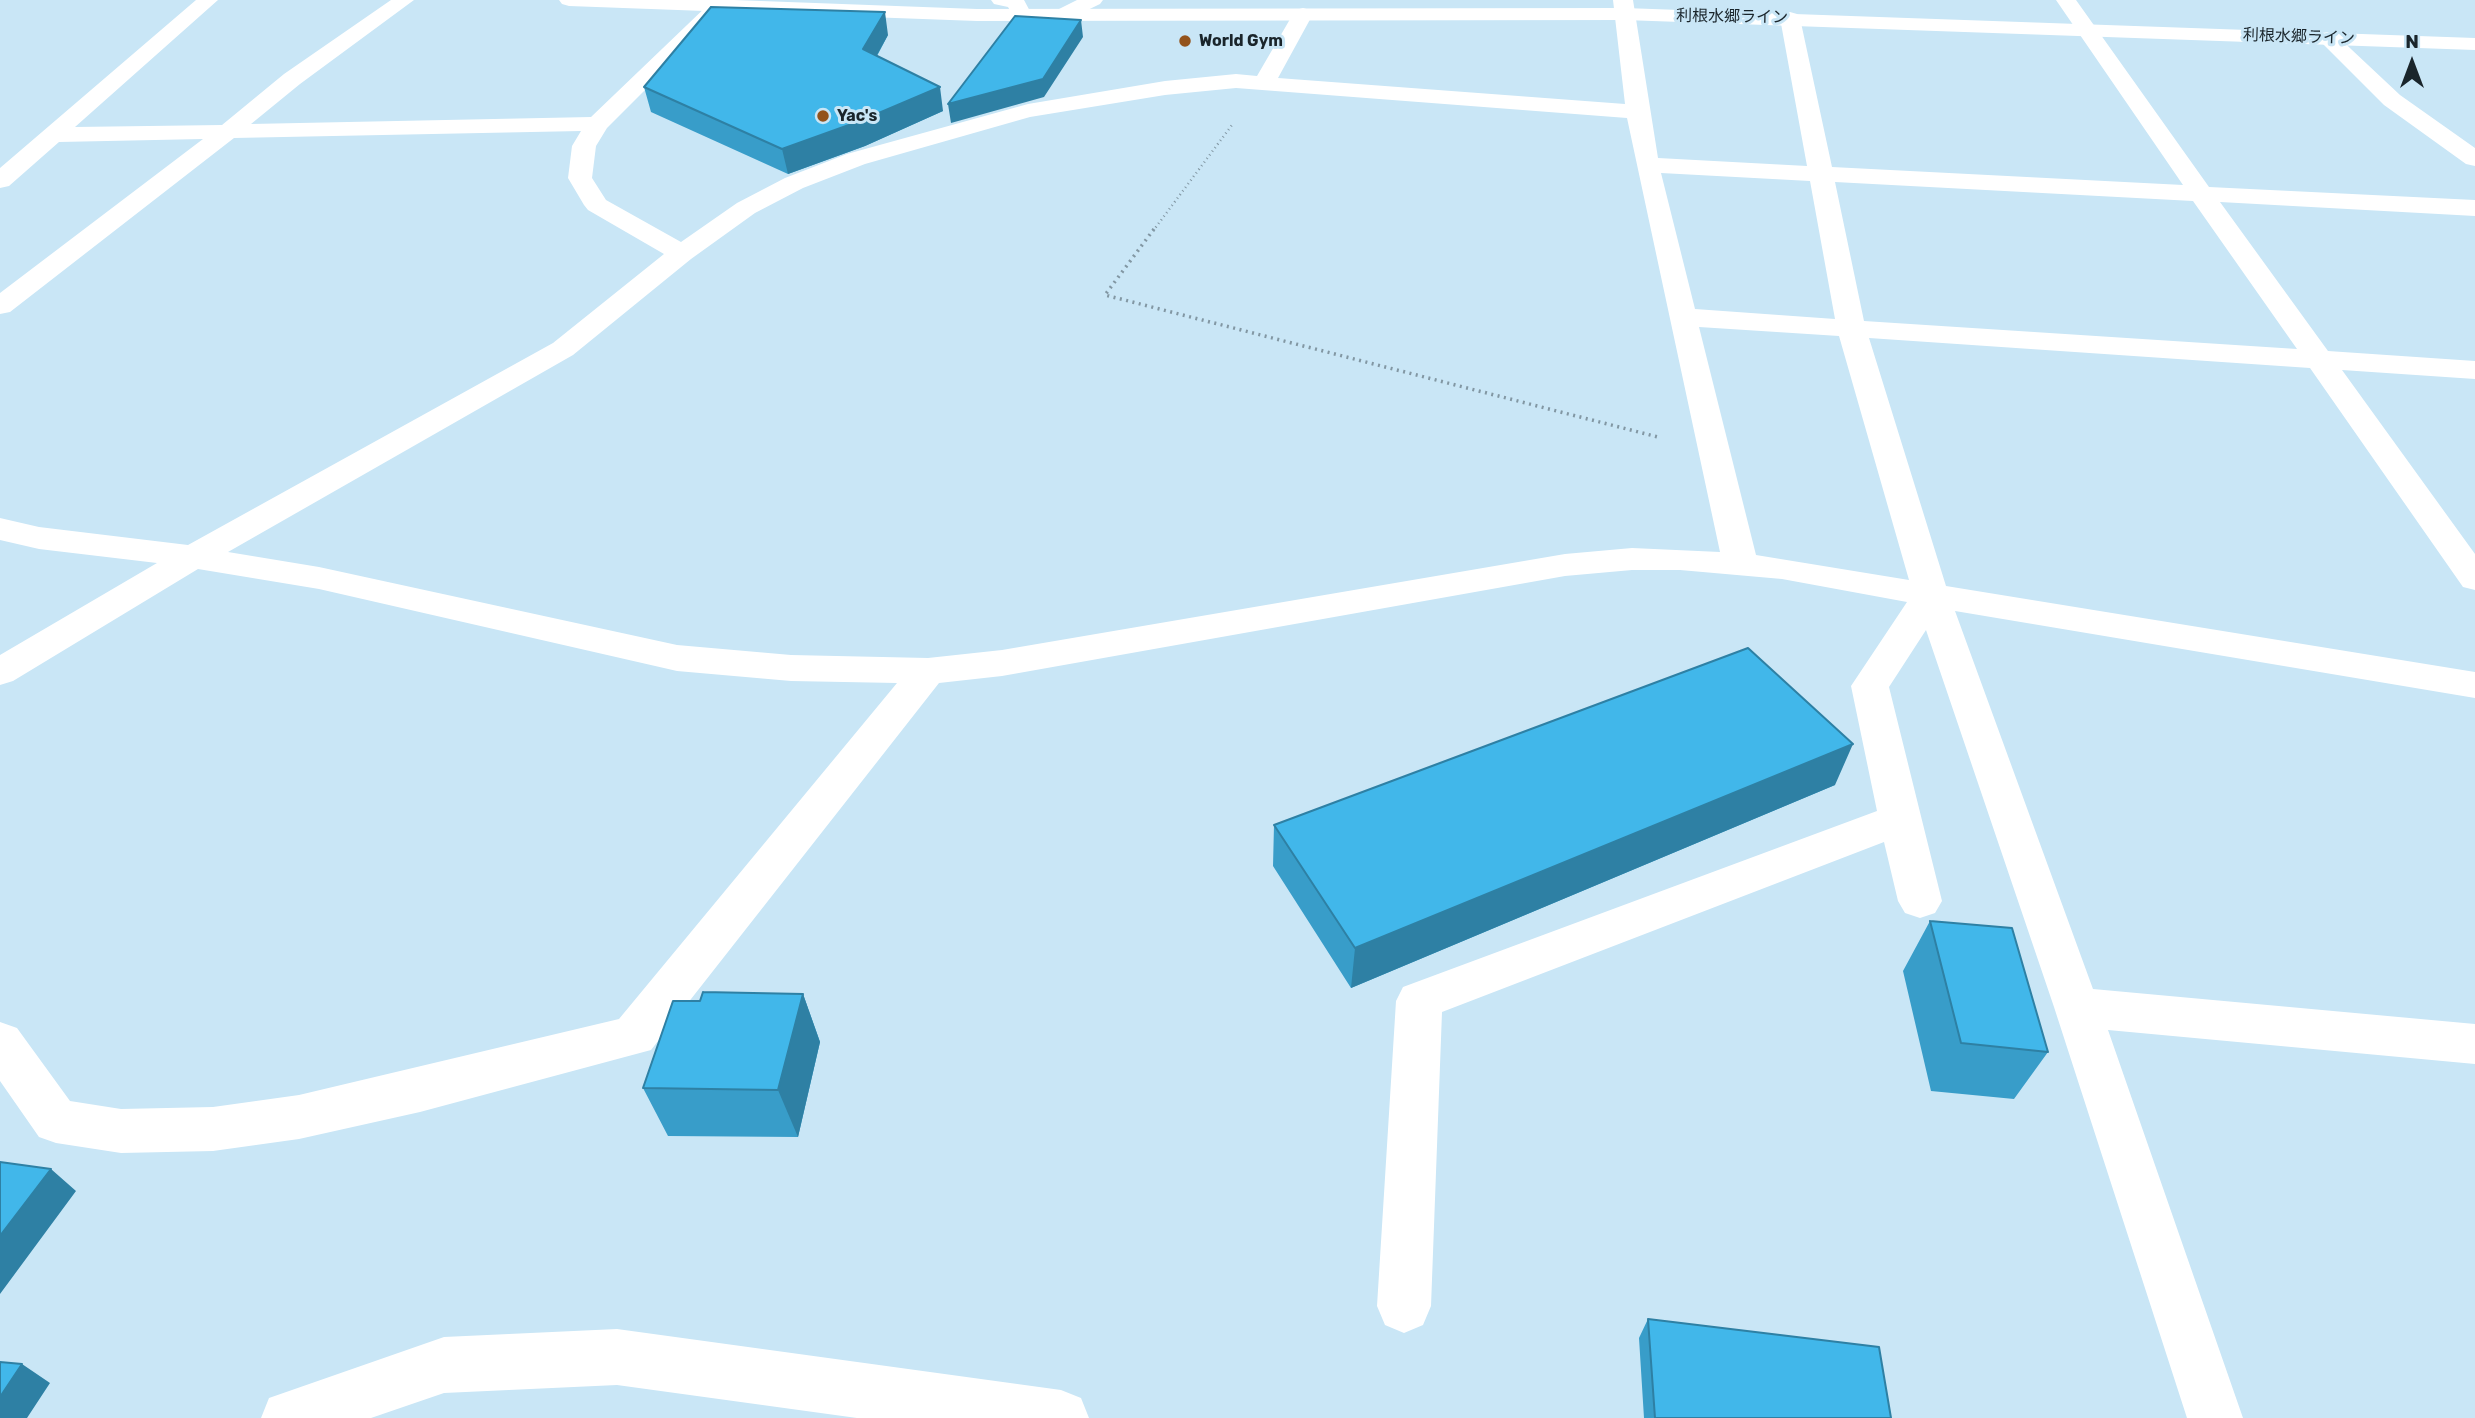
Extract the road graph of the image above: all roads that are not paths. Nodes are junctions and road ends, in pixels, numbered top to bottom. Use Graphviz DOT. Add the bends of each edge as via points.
graph roads {
  1 [pos="208,0"];
  2 [pos="404,0"];
  3 [pos="569,0"];
  4 [pos="1001,0"];
  5 [pos="1093,0"];
  6 [pos="2066,0"];
  7 [pos="729,4"];
  8 [pos="1623,7"];
  9 [pos="1312,9"];
  10 [pos="1023,15"];
  11 [pos="1062,15"];
  12 [pos="1790,19"];
  13 [pos="2084,29"];
  14 [pos="2328,38"];
  15 [pos="2475,44"];
  16 [pos="1264,83"];
  17 [pos="1637,112"];
  18 [pos="597,124"];
  19 [pos="226,134"];
  20 [pos="52,135"];
  21 [pos="2475,159"];
  22 [pos="1647,165"];
  23 [pos="1821,173"];
  24 [pos="0,181"];
  25 [pos="2202,195"];
  26 [pos="2475,208"];
  27 [pos="682,253"];
  28 [pos="0,306"];
  29 [pos="1682,317"];
  30 [pos="1851,327"];
  31 [pos="2319,360"];
  32 [pos="2475,370"];
  33 [pos="0,529"];
  34 [pos="193,557"];
  35 [pos="1740,562"];
  36 [pos="2475,579"];
  37 [pos="1930,595"];
  38 [pos="928,671"];
  39 [pos="0,672"];
  40 [pos="2475,685"];
  41 [pos="1899,819"];
  42 [pos="1920,901"];
  43 [pos="2077,1007"];
  44 [pos="0,1042"];
  45 [pos="2475,1044"];
  46 [pos="1404,1306"];
  47 [pos="289,1418"];
  48 [pos="1061,1418"];
  49 [pos="2215,1418"];
  1 -- 20 [label="main road"];
  2 -- 19 [label="main road" via="292,79"];
  3 -- 7 [label="main road, 利根水郷ライン"];
  4 -- 10 [label="main road" via="1016,3"];
  5 -- 11 [label="main road"];
  6 -- 13 [label="main road"];
  7 -- 10 [label="main road, 利根水郷ライン"];
  7 -- 18 [label="main road"];
  8 -- 9 [label="main road, 利根水郷ライン"];
  8 -- 12 [label="main road, 利根水郷ライン"];
  8 -- 17 [label="main road"];
  9 -- 11 [label="main road, 利根水郷ライン"];
  9 -- 16 [label="main road"];
  10 -- 11 [label="main road, 利根水郷ライン"];
  12 -- 13 [label="main road, 利根水郷ライン"];
  12 -- 23 [label="main road"];
  13 -- 14 [label="main road, 利根水郷ライン"];
  13 -- 25 [label="main road"];
  14 -- 15 [label="main road, 利根水郷ライン"];
  14 -- 21 [label="main road" via="2392,100"];
  16 -- 17 [label="main road"];
  16 -- 27 [label="main road" via="1200,84 1085,100 909,142 794,183 746,208"];
  17 -- 22 [label="main road"];
  18 -- 19 [label="main road"];
  18 -- 27 [label="main road" via="584,146 580,178 588,193 597,205"];
  19 -- 20 [label="main road"];
  19 -- 28 [label="main road"];
  20 -- 24 [label="main road"];
  22 -- 23 [label="main road"];
  22 -- 29 [label="main road"];
  23 -- 25 [label="main road"];
  23 -- 30 [label="main road"];
  25 -- 26 [label="main road"];
  25 -- 31 [label="main road"];
  27 -- 34 [label="main road" via="563,349"];
  29 -- 30 [label="main road"];
  29 -- 35 [label="main road"];
  30 -- 31 [label="main road"];
  30 -- 37 [label="main road"];
  31 -- 32 [label="main road"];
  31 -- 36 [label="main road"];
  33 -- 34 [label="main road"];
  34 -- 38 [label="main road" via="319,578 677,658 791,668"];
  34 -- 39 [label="main road"];
  35 -- 37 [label="main road"];
  35 -- 38 [label="main road" via="1632,559 1564,565 1002,663"];
  37 -- 40 [label="main road"];
  37 -- 41 [label="main road" via="1870,686"];
  37 -- 43 [label="main road"];
  38 -- 44 [label="main road" via="634,1036 299,1117 213,1129 121,1131 56,1121"];
  41 -- 42 [label="main road"];
  41 -- 46 [label="main road" via="1419,1001"];
  43 -- 45 [label="main road"];
  43 -- 49 [label="main road"];
  47 -- 48 [label="main road" via="444,1365 617,1357"];
}
